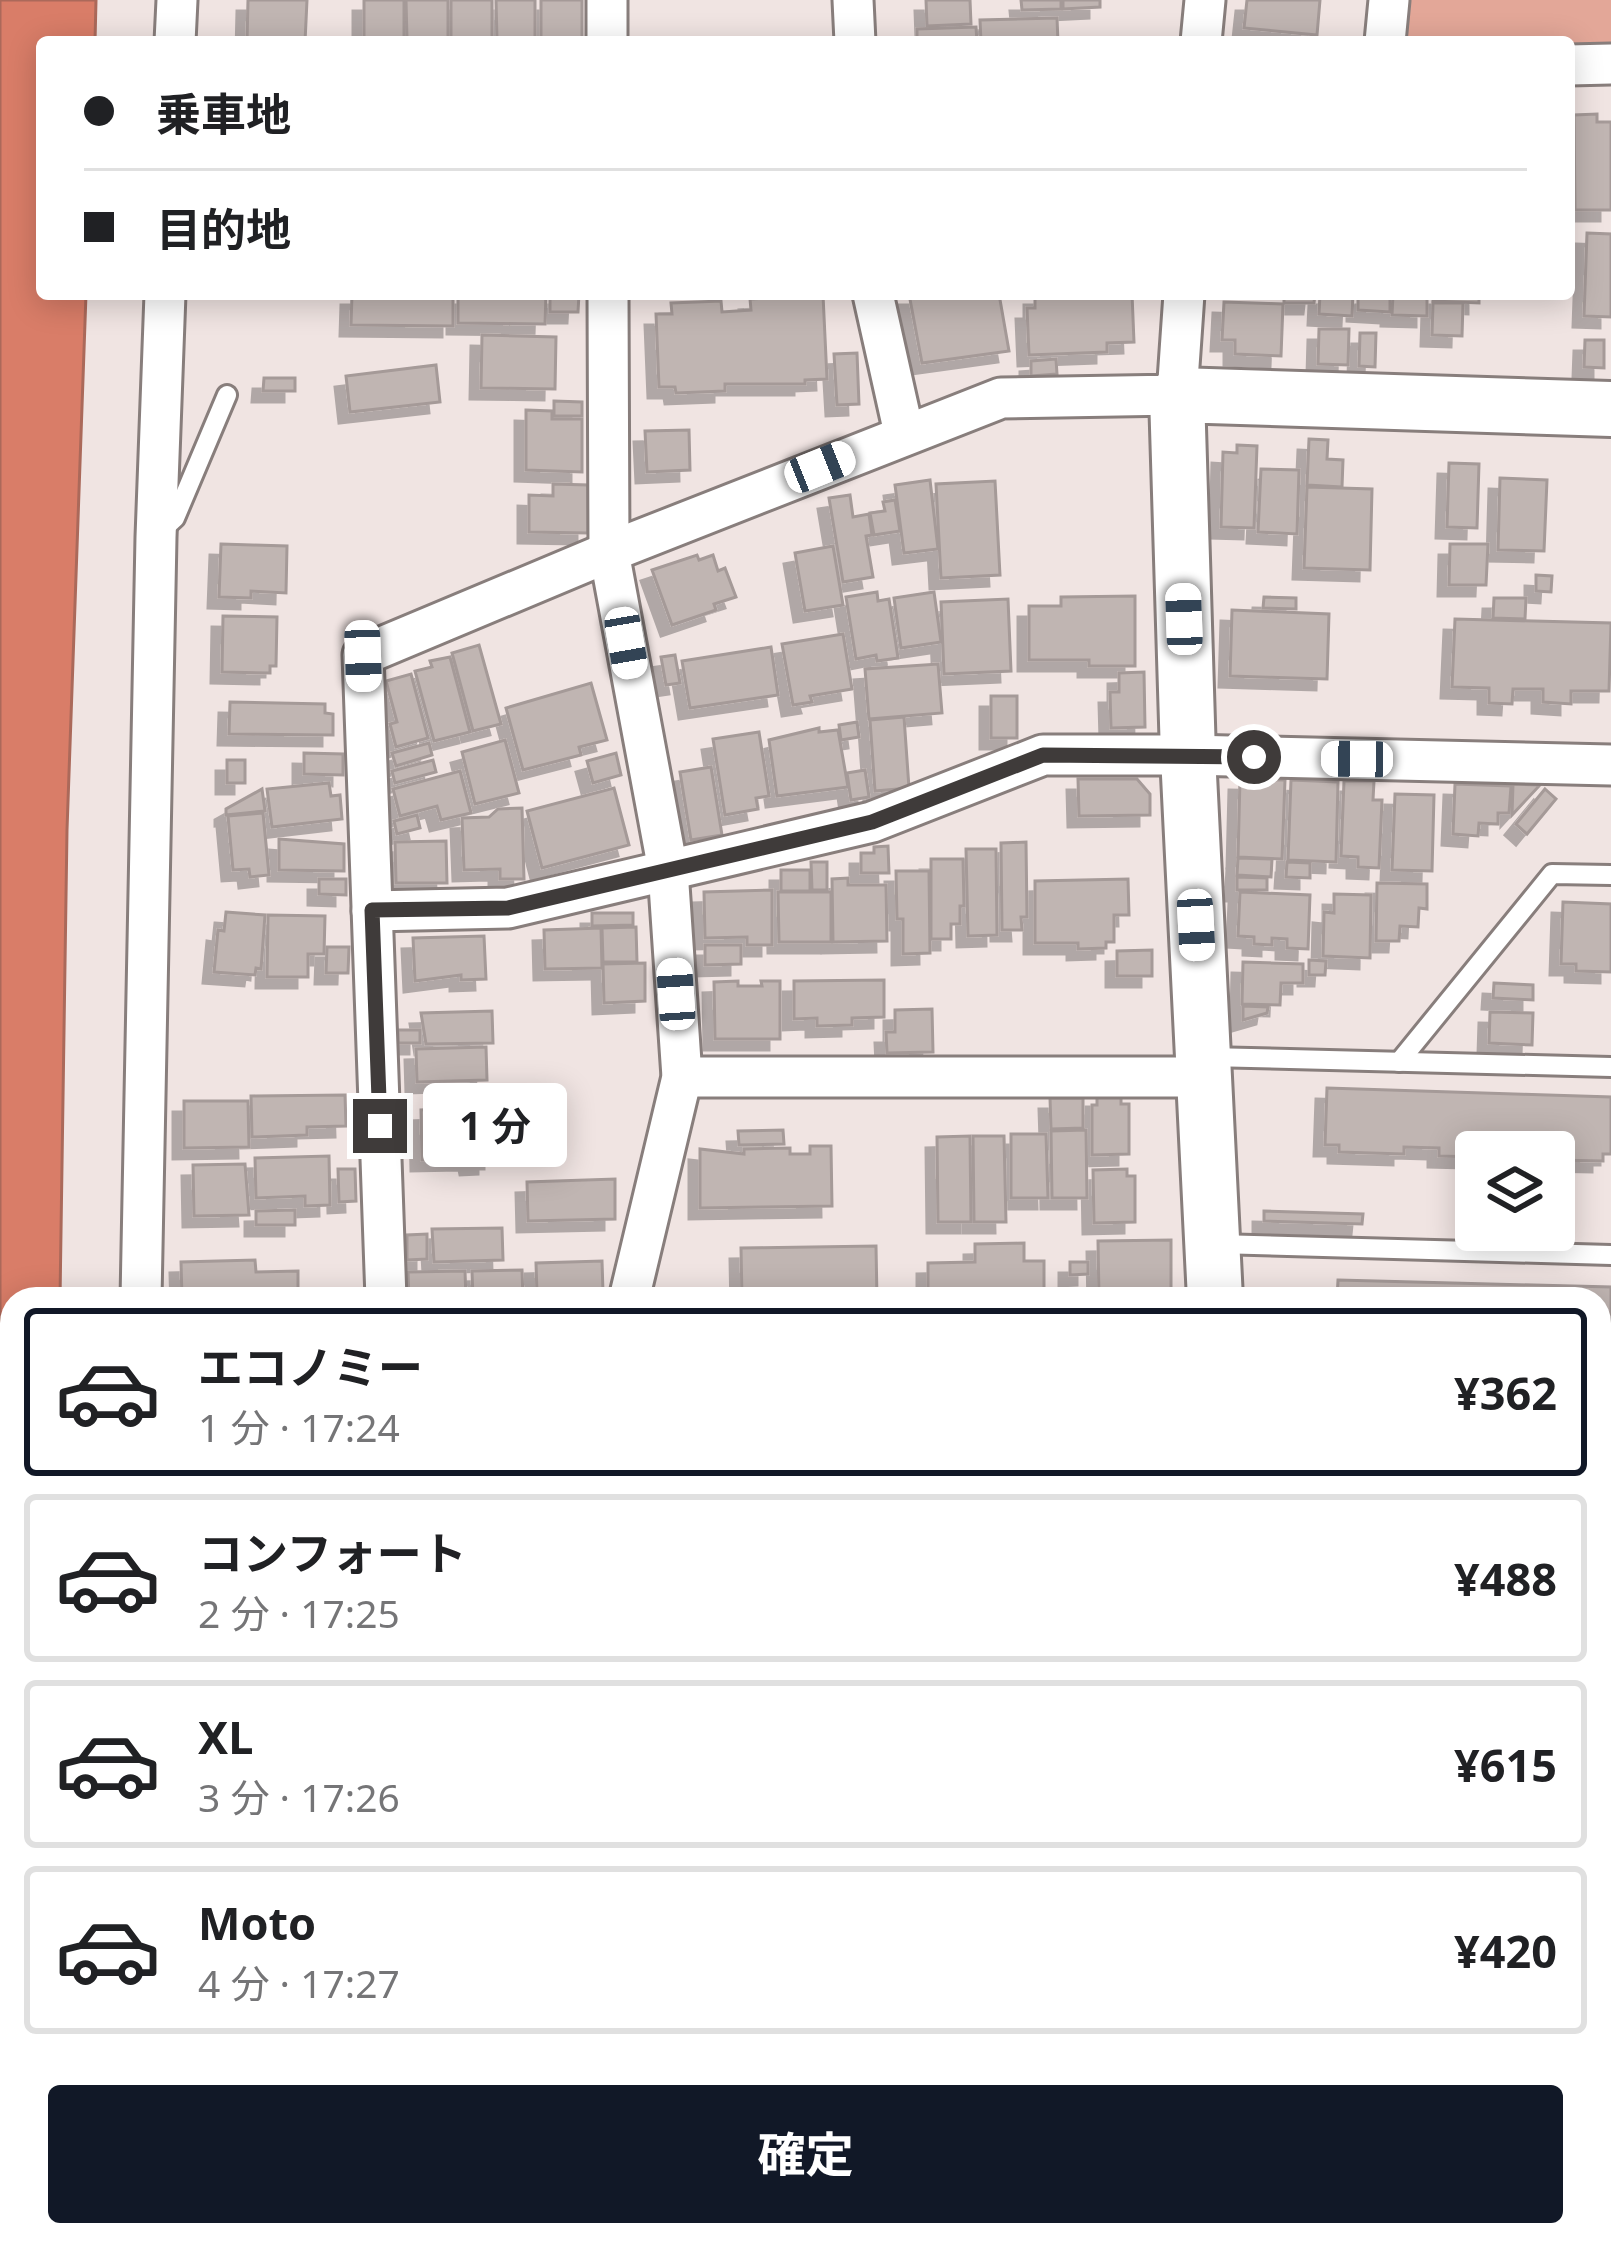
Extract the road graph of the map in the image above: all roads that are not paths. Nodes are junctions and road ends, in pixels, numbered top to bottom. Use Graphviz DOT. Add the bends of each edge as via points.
graph roads {
  1 [pos="177,0"];
  2 [pos="607,0"];
  3 [pos="853,0"];
  4 [pos="1205,0"];
  5 [pos="1389,0"];
  6 [pos="176,36"];
  7 [pos="607,36"];
  8 [pos="855,36"];
  9 [pos="1202,36"];
  10 [pos="1386,36"];
  11 [pos="1611,64"];
  12 [pos="1575,65"];
  13 [pos="165,300"];
  14 [pos="608,300"];
  15 [pos="874,300"];
  16 [pos="1184,300"];
  17 [pos="227,395"];
  18 [pos="1177,395"];
  19 [pos="1611,409"];
  20 [pos="904,434"];
  21 [pos="156,537"];
  22 [pos="609,552"];
  23 [pos="1188,755"];
  24 [pos="1611,765"];
  25 [pos="668,871"];
  26 [pos="1611,875"];
  27 [pos="372,910"];
  28 [pos="1399,1062"];
  29 [pos="1611,1066"];
  30 [pos="1203,1067"];
  31 [pos="682,1077"];
  32 [pos="1212,1244"];
  33 [pos="1611,1255"];
  34 [pos="141,1287"];
  35 [pos="386,1287"];
  36 [pos="631,1287"];
  37 [pos="1214,1287"];
  1 -- 6 [label="street"];
  2 -- 7 [label="street"];
  3 -- 8 [label="street"];
  4 -- 9 [label="street"];
  5 -- 10 [label="street"];
  11 -- 12 [label="street"];
  13 -- 21 [label="street"];
  14 -- 22 [label="street"];
  15 -- 20 [label="street"];
  16 -- 18 [label="street"];
  17 -- 21 [label="lane" via="175,518"];
  18 -- 19 [label="street"];
  18 -- 20 [label="street" via="1000,398"];
  18 -- 23 [label="street"];
  20 -- 22 [label="street"];
  21 -- 34 [label="street"];
  22 -- 25 [label="street"];
  22 -- 27 [label="street" via="363,656"];
  23 -- 24 [label="street"];
  23 -- 25 [label="street" via="1043,755 872,822"];
  23 -- 30 [label="street"];
  25 -- 27 [label="street" via="508,908"];
  25 -- 31 [label="street"];
  26 -- 28 [label="lane" via="1552,874"];
  27 -- 35 [label="street"];
  28 -- 29 [label="lane"];
  28 -- 30 [label="lane"];
  30 -- 31 [label="street"];
  30 -- 32 [label="street"];
  31 -- 36 [label="street"];
  32 -- 33 [label="lane"];
  32 -- 37 [label="street"];
}
